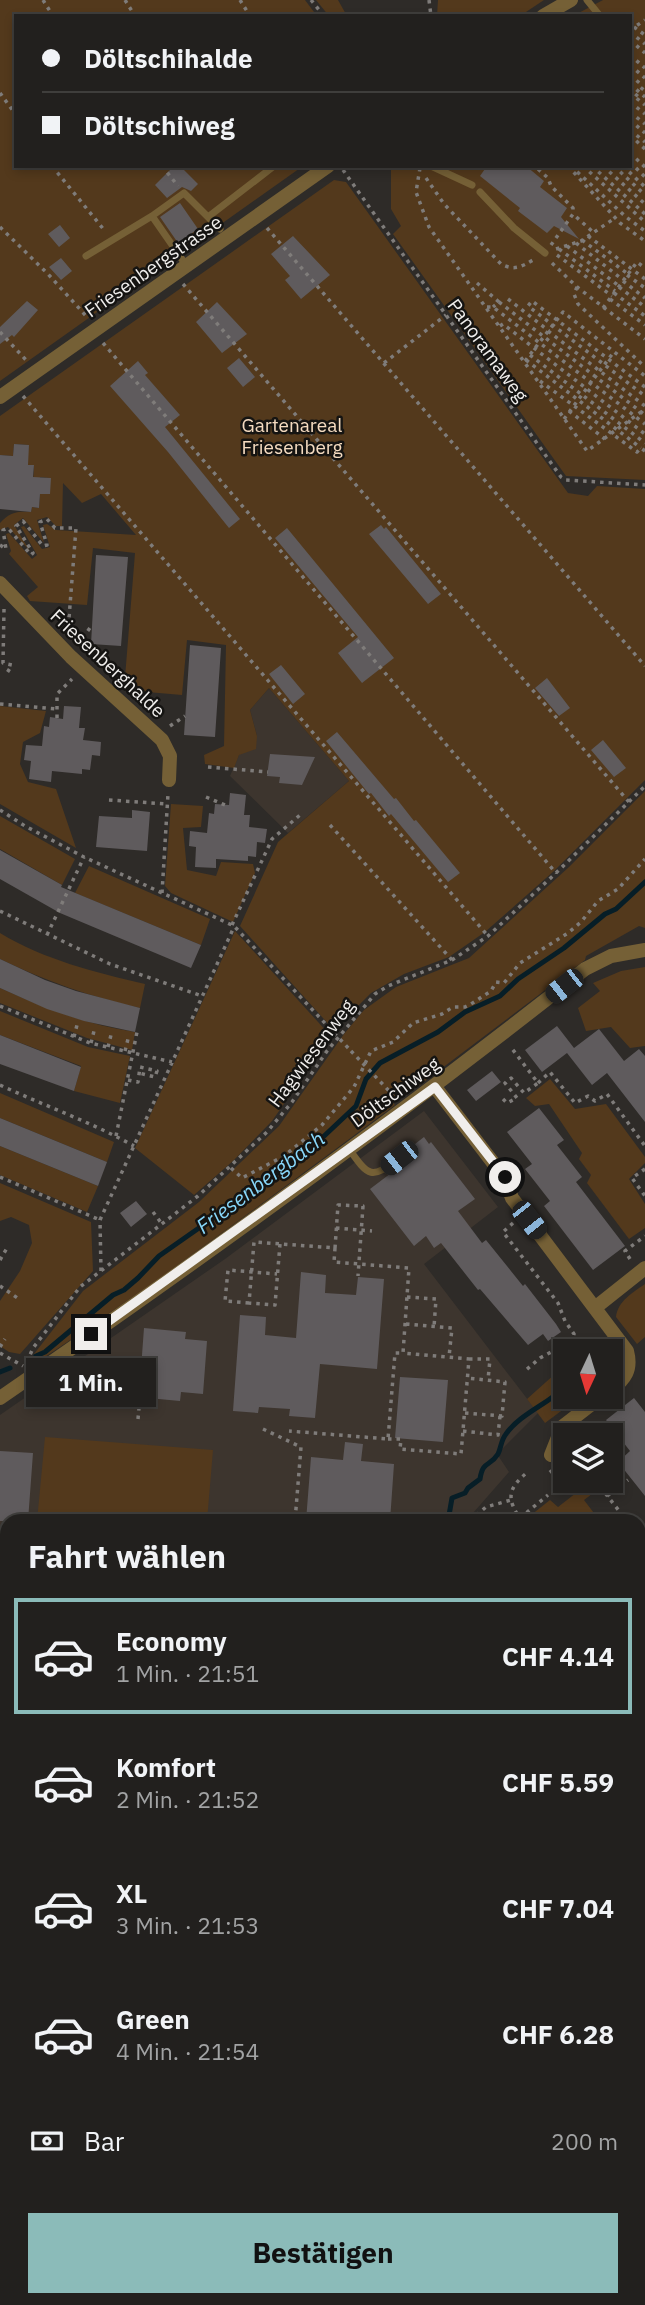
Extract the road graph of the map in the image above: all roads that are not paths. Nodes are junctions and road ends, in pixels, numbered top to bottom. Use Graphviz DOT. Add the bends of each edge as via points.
graph roads {
  1 [pos="571,0"];
  2 [pos="587,0"];
  3 [pos="546,14"];
  4 [pos="598,14"];
  5 [pos="271,168"];
  6 [pos="325,168"];
  7 [pos="435,168"];
  8 [pos="472,185"];
  9 [pos="480,192"];
  10 [pos="152,216"];
  11 [pos="208,217"];
  12 [pos="220,229"];
  13 [pos="548,252"];
  14 [pos="86,256"];
  15 [pos="187,266"];
  16 [pos="0,397"];
  17 [pos="0,583"];
  18 [pos="168,787"];
  19 [pos="645,950"];
  20 [pos="435,1087"];
  21 [pos="349,1149"];
  22 [pos="399,1158"];
  23 [pos="645,1268"];
  24 [pos="596,1307"];
  25 [pos="619,1339"];
  26 [pos="623,1344"];
  27 [pos="623,1379"];
  28 [pos="0,1398"];
  29 [pos="585,1409"];
  30 [pos="551,1455"];
  1 -- 3 [label="street"];
  2 -- 4 [label="lane"];
  5 -- 11 [label="lane"];
  6 -- 15 [label="street, Friesenbergstrasse"];
  7 -- 8 [label="lane"];
  9 -- 13 [label="lane" via="514,228"];
  10 -- 11 [label="lane" via="184,193"];
  10 -- 14 [label="lane"];
  10 -- 15 [label="lane"];
  11 -- 12 [label="lane"];
  15 -- 16 [label="street, Friesenbergstrasse"];
  17 -- 18 [label="street, Friesenberghalde" via="71,657 162,740 170,756"];
  19 -- 20 [label="street, Döltschiweg" via="611,956 585,970"];
  20 -- 21 [label="street, Döltschiweg"];
  20 -- 24 [label="street"];
  21 -- 22 [label="lane" via="374,1174"];
  21 -- 28 [label="street, Döltschiweg"];
  23 -- 24 [label="street"];
  24 -- 25 [label="street"];
  26 -- 27 [label="street" via="629,1359"];
  29 -- 30 [label="street" via="562,1427"];
}
